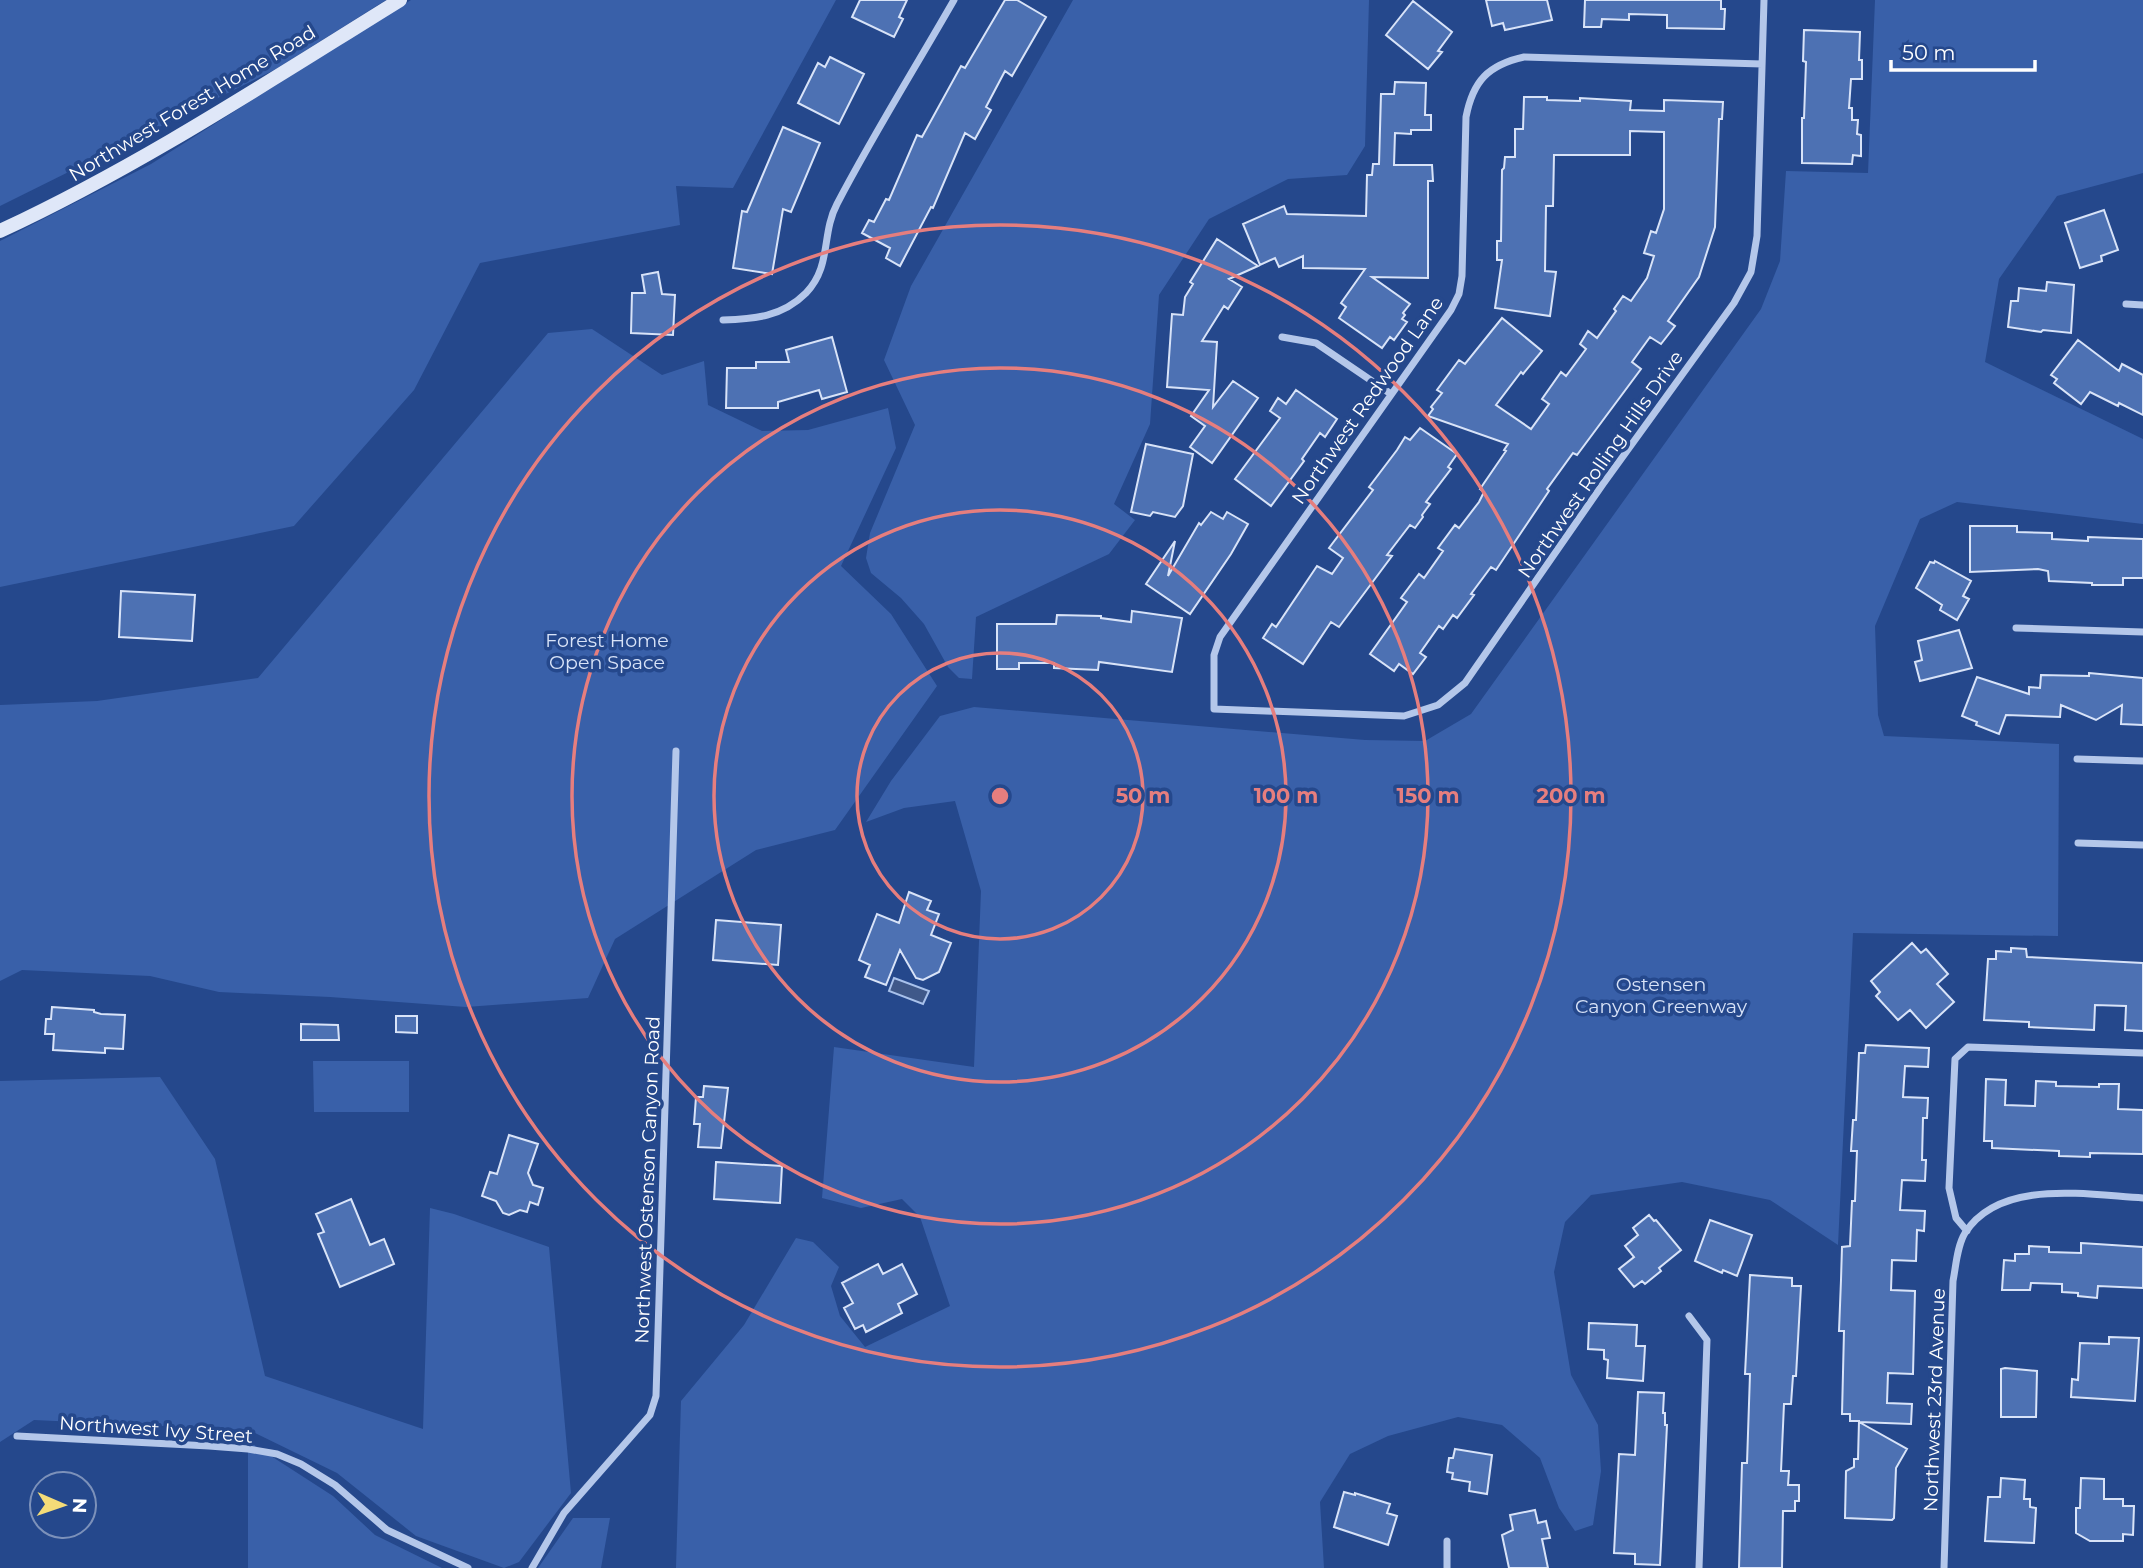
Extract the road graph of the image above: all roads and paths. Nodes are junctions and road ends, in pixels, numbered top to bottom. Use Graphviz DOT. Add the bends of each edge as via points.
graph roads {
  1 [pos="400,0"];
  2 [pos="954,0"];
  3 [pos="1763,0"];
  4 [pos="1762,64"];
  5 [pos="0,231"];
  6 [pos="2126,304"];
  7 [pos="2143,305"];
  8 [pos="723,320"];
  9 [pos="1282,337"];
  10 [pos="1391,394"];
  11 [pos="2016,628"];
  12 [pos="2143,632"];
  13 [pos="1214,709"];
  14 [pos="676,751"];
  15 [pos="2077,759"];
  16 [pos="2143,761"];
  17 [pos="2078,844"];
  18 [pos="2143,845"];
  19 [pos="2143,1054"];
  20 [pos="2143,1198"];
  21 [pos="1966,1232"];
  22 [pos="1689,1316"];
  23 [pos="17,1436"];
  24 [pos="1447,1541"];
  25 [pos="468,1568"];
  26 [pos="531,1568"];
  27 [pos="1447,1568"];
  28 [pos="1699,1568"];
  29 [pos="1944,1568"];
  1 -- 5 [label="street, Northwest Forest Home Road" via="177,139 68,200"];
  2 -- 8 [label="street" via="835,207 819,277 784,310 761,319"];
  3 -- 4 [label="street, Northwest Rolling Hills Drive"];
  4 -- 10 [label="street, Northwest Redwood Lane" via="1524,57 1490,70 1478,83 1466,117 1459,294"];
  4 -- 13 [label="street, Northwest Rolling Hills Drive" via="1757,236 1751,272 1734,303 1465,683 1438,705 1404,716"];
  6 -- 7 [label="street"];
  9 -- 10 [label="street" via="1316,343"];
  10 -- 13 [label="street, Northwest Redwood Lane" via="1220,637 1214,655"];
  11 -- 12 [label="street"];
  14 -- 26 [label="street, Northwest Ostenson Canyon Road" via="656,1396 650,1415 564,1513"];
  15 -- 16 [label="street"];
  17 -- 18 [label="street"];
  19 -- 21 [label="street" via="1968,1047 1955,1059 1949,1188 1956,1218"];
  20 -- 21 [label="street" via="2028,1195 2002,1202"];
  21 -- 29 [label="street, Northwest 23rd Avenue" via="1953,1281"];
  22 -- 28 [label="street" via="1707,1340"];
  23 -- 25 [label="street, Northwest Ivy Street" via="190,1444 277,1454 335,1485 387,1530"];
  24 -- 27 [label="street"];
}
